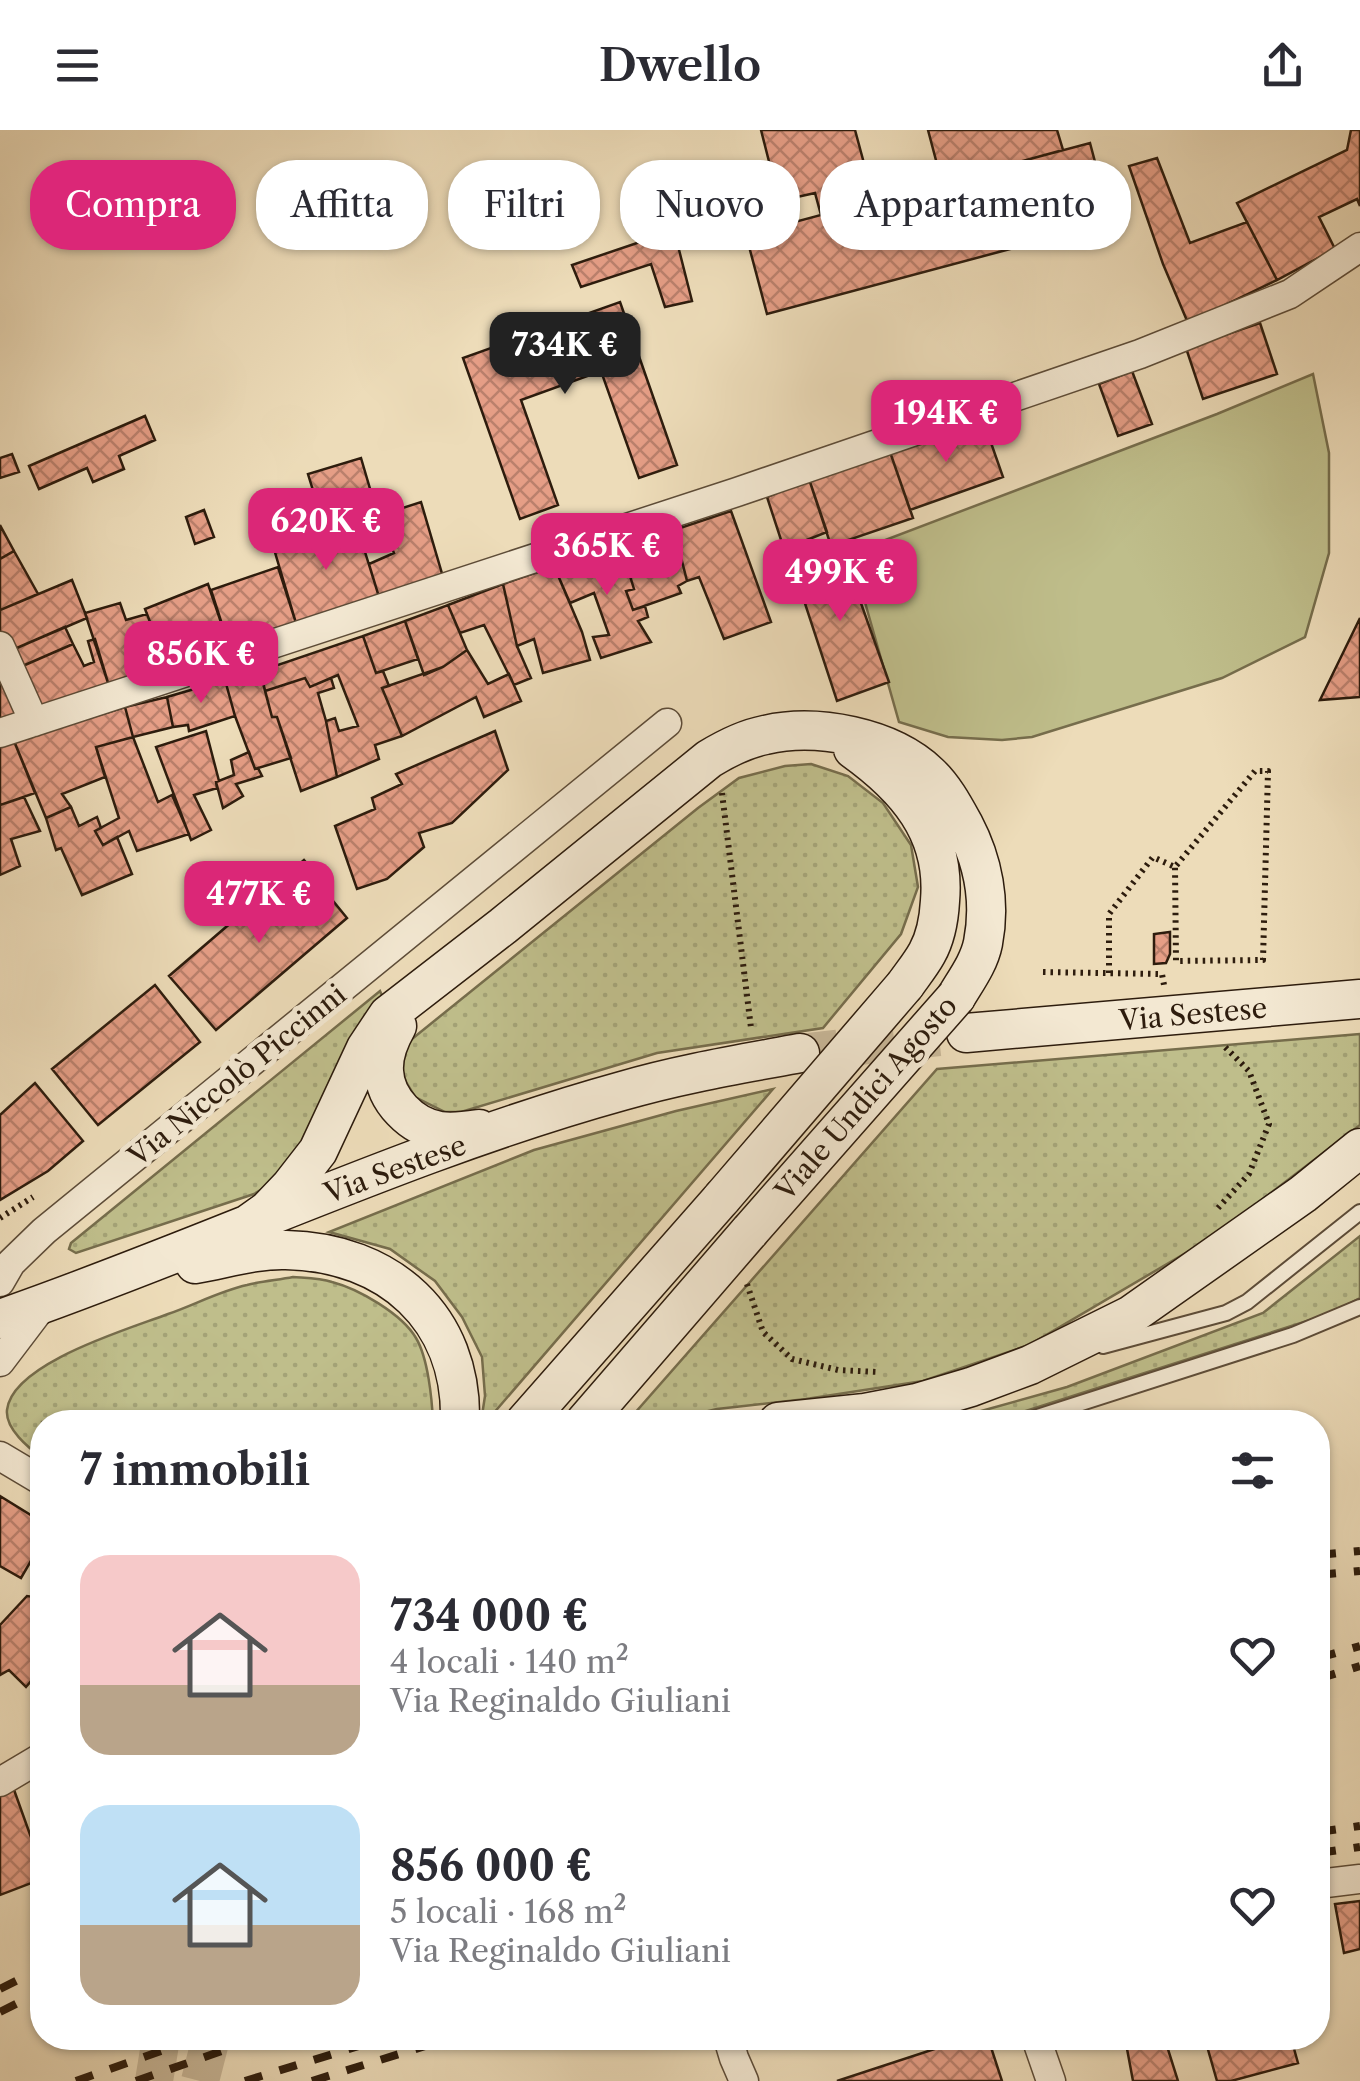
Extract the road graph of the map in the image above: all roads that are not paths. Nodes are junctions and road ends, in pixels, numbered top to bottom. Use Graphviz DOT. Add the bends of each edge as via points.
graph roads {
  1 [pos="1360,247"];
  2 [pos="0,646"];
  3 [pos="34,722"];
  4 [pos="667,723"];
  5 [pos="0,732"];
  6 [pos="830,734"];
  7 [pos="436,978"];
  8 [pos="1360,999"];
  9 [pos="966,1034"];
  10 [pos="800,1053"];
  11 [pos="524,1122"];
  12 [pos="1360,1148"];
  13 [pos="1360,1212"];
  14 [pos="247,1226"];
  15 [pos="0,1282"];
  16 [pos="94,1283"];
  17 [pos="44,1304"];
  18 [pos="1360,1308"];
  19 [pos="0,1319"];
  20 [pos="0,1362"];
  21 [pos="1030,1365"];
  22 [pos="460,1410"];
  23 [pos="536,1410"];
  24 [pos="595,1410"];
  25 [pos="881,1410"];
  26 [pos="1059,1410"];
  27 [pos="0,1456"];
  28 [pos="30,1475"];
  29 [pos="30,1763"];
  30 [pos="0,1782"];
  31 [pos="1360,1878"];
  32 [pos="1330,1882"];
  33 [pos="732,2050"];
  34 [pos="1040,2050"];
  35 [pos="744,2081"];
  36 [pos="1050,2081"];
  1 -- 3 [label="street" via="1290,294 1140,354"];
  2 -- 3 [label="street"];
  3 -- 5 [label="street"];
  4 -- 15 [label="street, Via Niccolò Piccinni" via="44,1231"];
  6 -- 7 [label="main road, Viale Undici Agosto" via="766,734 709,758"];
  6 -- 23 [label="main road, Viale Undici Agosto, bridge" via="893,780 938,854 939,918 927,954"];
  6 -- 24 [label="main road, Viale Undici Agosto, bridge" via="876,742 912,760 952,804 980,864 982,944 956,997"];
  7 -- 11 [label="main road, Viale Undici Agosto" via="386,1049 384,1072 394,1098 409,1118 437,1130"];
  7 -- 14 [label="main road, Viale Undici Agosto" via="388,1015 318,1151"];
  8 -- 9 [label="main road, Via Sestese" via="1174,1000"];
  10 -- 11 [label="main road, Via Sestese" via="639,1086"];
  11 -- 14 [label="main road, Via Sestese"];
  12 -- 21 [label="main road" via="1131,1315"];
  13 -- 21 [label="lane" via="1226,1313"];
  14 -- 16 [label="main road, Via Sestese"];
  16 -- 17 [label="main road, Via Sestese"];
  16 -- 22 [label="main road" via="271,1250 346,1258 408,1291 437,1325 454,1364"];
  17 -- 19 [label="main road, Via Sestese"];
  17 -- 20 [label="street"];
  18 -- 26 [label="lane"];
  21 -- 25 [label="main road"];
  27 -- 28 [label="street"];
  29 -- 30 [label="street"];
  31 -- 32 [label="street"];
  33 -- 35 [label="street"];
  34 -- 36 [label="street"];
}
